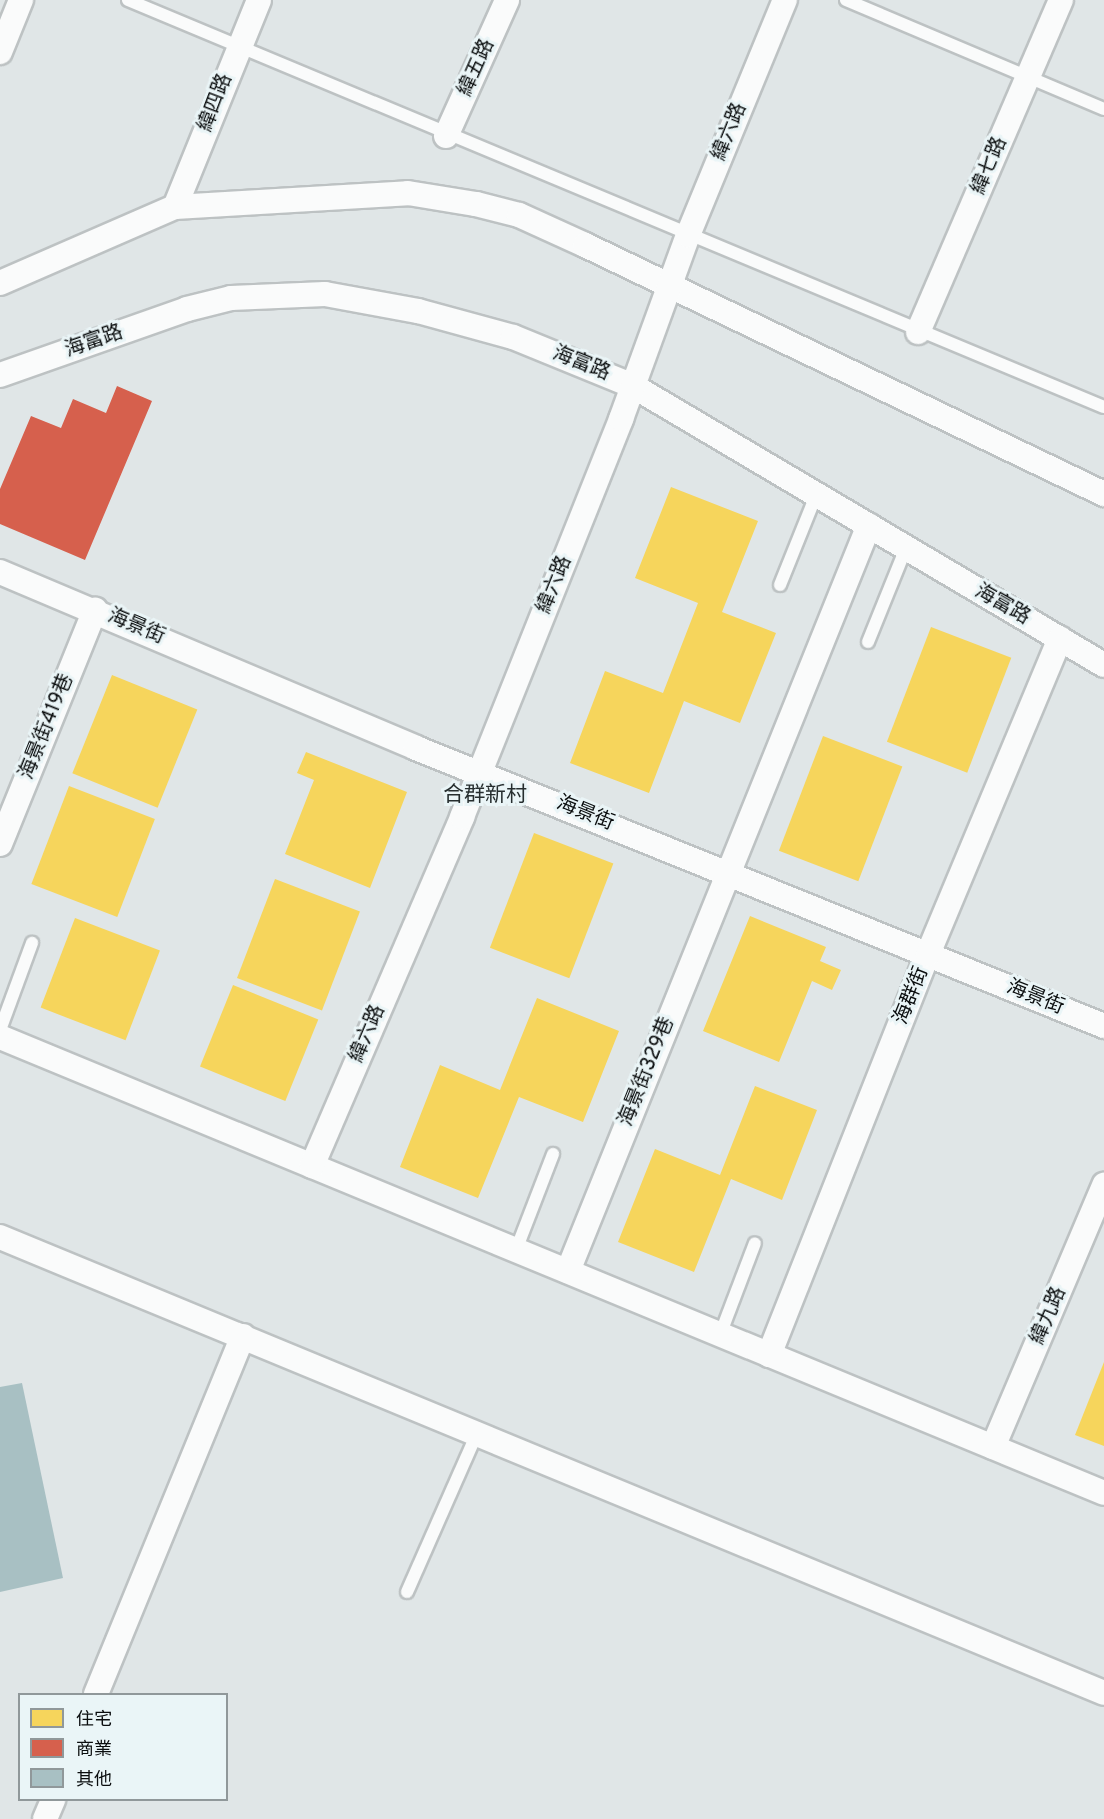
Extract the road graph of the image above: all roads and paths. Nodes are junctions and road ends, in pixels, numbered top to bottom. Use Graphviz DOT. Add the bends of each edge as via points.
graph roads {
  1 [pos="21,0"];
  2 [pos="128,0"];
  3 [pos="259,0"];
  4 [pos="507,0"];
  5 [pos="785,0"];
  6 [pos="846,0"];
  7 [pos="1061,0"];
  8 [pos="238,47"];
  9 [pos="0,52"];
  10 [pos="1028,78"];
  11 [pos="1104,109"];
  12 [pos="446,136"];
  13 [pos="176,207"];
  14 [pos="688,235"];
  15 [pos="0,283"];
  16 [pos="669,284"];
  17 [pos="918,332"];
  18 [pos="0,375"];
  19 [pos="633,386"];
  20 [pos="1104,407"];
  21 [pos="817,493"];
  22 [pos="1104,494"];
  23 [pos="869,525"];
  24 [pos="906,548"];
  25 [pos="0,572"];
  26 [pos="780,585"];
  27 [pos="95,610"];
  28 [pos="1060,639"];
  29 [pos="868,642"];
  30 [pos="1104,665"];
  31 [pos="480,773"];
  32 [pos="0,844"];
  33 [pos="726,872"];
  34 [pos="32,943"];
  35 [pos="928,954"];
  36 [pos="1104,1026"];
  37 [pos="0,1030"];
  38 [pos="0,1037"];
  39 [pos="553,1154"];
  40 [pos="312,1166"];
  41 [pos="1104,1185"];
  42 [pos="0,1237"];
  43 [pos="755,1243"];
  44 [pos="516,1250"];
  45 [pos="568,1271"];
  46 [pos="720,1335"];
  47 [pos="243,1336"];
  48 [pos="769,1355"];
  49 [pos="477,1433"];
  50 [pos="993,1447"];
  51 [pos="1104,1493"];
  52 [pos="407,1592"];
  53 [pos="1104,1692"];
  54 [pos="97,1693"];
  55 [pos="53,1801"];
  56 [pos="45,1819"];
  1 -- 9 [label="street"];
  2 -- 8 [label="lane"];
  3 -- 8 [label="street, 緯四路"];
  4 -- 12 [label="street, 緯五路"];
  5 -- 14 [label="street, 緯六路"];
  6 -- 10 [label="lane"];
  7 -- 10 [label="street, 緯七路"];
  8 -- 12 [label="lane"];
  8 -- 13 [label="street, 緯四路"];
  10 -- 11 [label="lane"];
  10 -- 17 [label="street, 緯七路"];
  12 -- 14 [label="lane"];
  13 -- 15 [label="street"];
  13 -- 16 [label="street" via="408,193 453,200 519,215"];
  14 -- 16 [label="street, 緯六路"];
  14 -- 17 [label="lane"];
  16 -- 19 [label="street, 緯六路"];
  16 -- 22 [label="street"];
  17 -- 20 [label="lane"];
  18 -- 19 [label="street, 海富路" via="187,309 231,298 325,294 418,311 513,337"];
  19 -- 21 [label="street, 海富路"];
  19 -- 31 [label="street, 緯六路"];
  21 -- 23 [label="street, 海富路"];
  21 -- 26 [label="lane"];
  23 -- 24 [label="street, 海富路"];
  23 -- 33 [label="street, 海景街329巷"];
  24 -- 28 [label="street, 海富路"];
  24 -- 29 [label="lane"];
  25 -- 27 [label="street, 海景街"];
  27 -- 31 [label="street, 海景街"];
  27 -- 32 [label="street, 海景街419巷"];
  28 -- 30 [label="street, 海富路"];
  28 -- 35 [label="street, 海群街"];
  31 -- 33 [label="street, 海景街"];
  31 -- 40 [label="street, 緯六路"];
  33 -- 35 [label="street, 海景街"];
  33 -- 45 [label="street, 海景街329巷"];
  34 -- 37 [label="lane"];
  35 -- 36 [label="street, 海景街"];
  35 -- 48 [label="street, 海群街"];
  38 -- 40 [label="street"];
  39 -- 44 [label="lane"];
  40 -- 44 [label="street"];
  41 -- 50 [label="street, 緯九路"];
  42 -- 47 [label="street"];
  43 -- 46 [label="lane"];
  44 -- 45 [label="street"];
  45 -- 46 [label="street"];
  46 -- 48 [label="street"];
  47 -- 49 [label="street"];
  47 -- 54 [label="street"];
  48 -- 50 [label="street"];
  49 -- 52 [label="lane"];
  49 -- 53 [label="street"];
  50 -- 51 [label="street"];
  55 -- 56 [label="street"];
}
